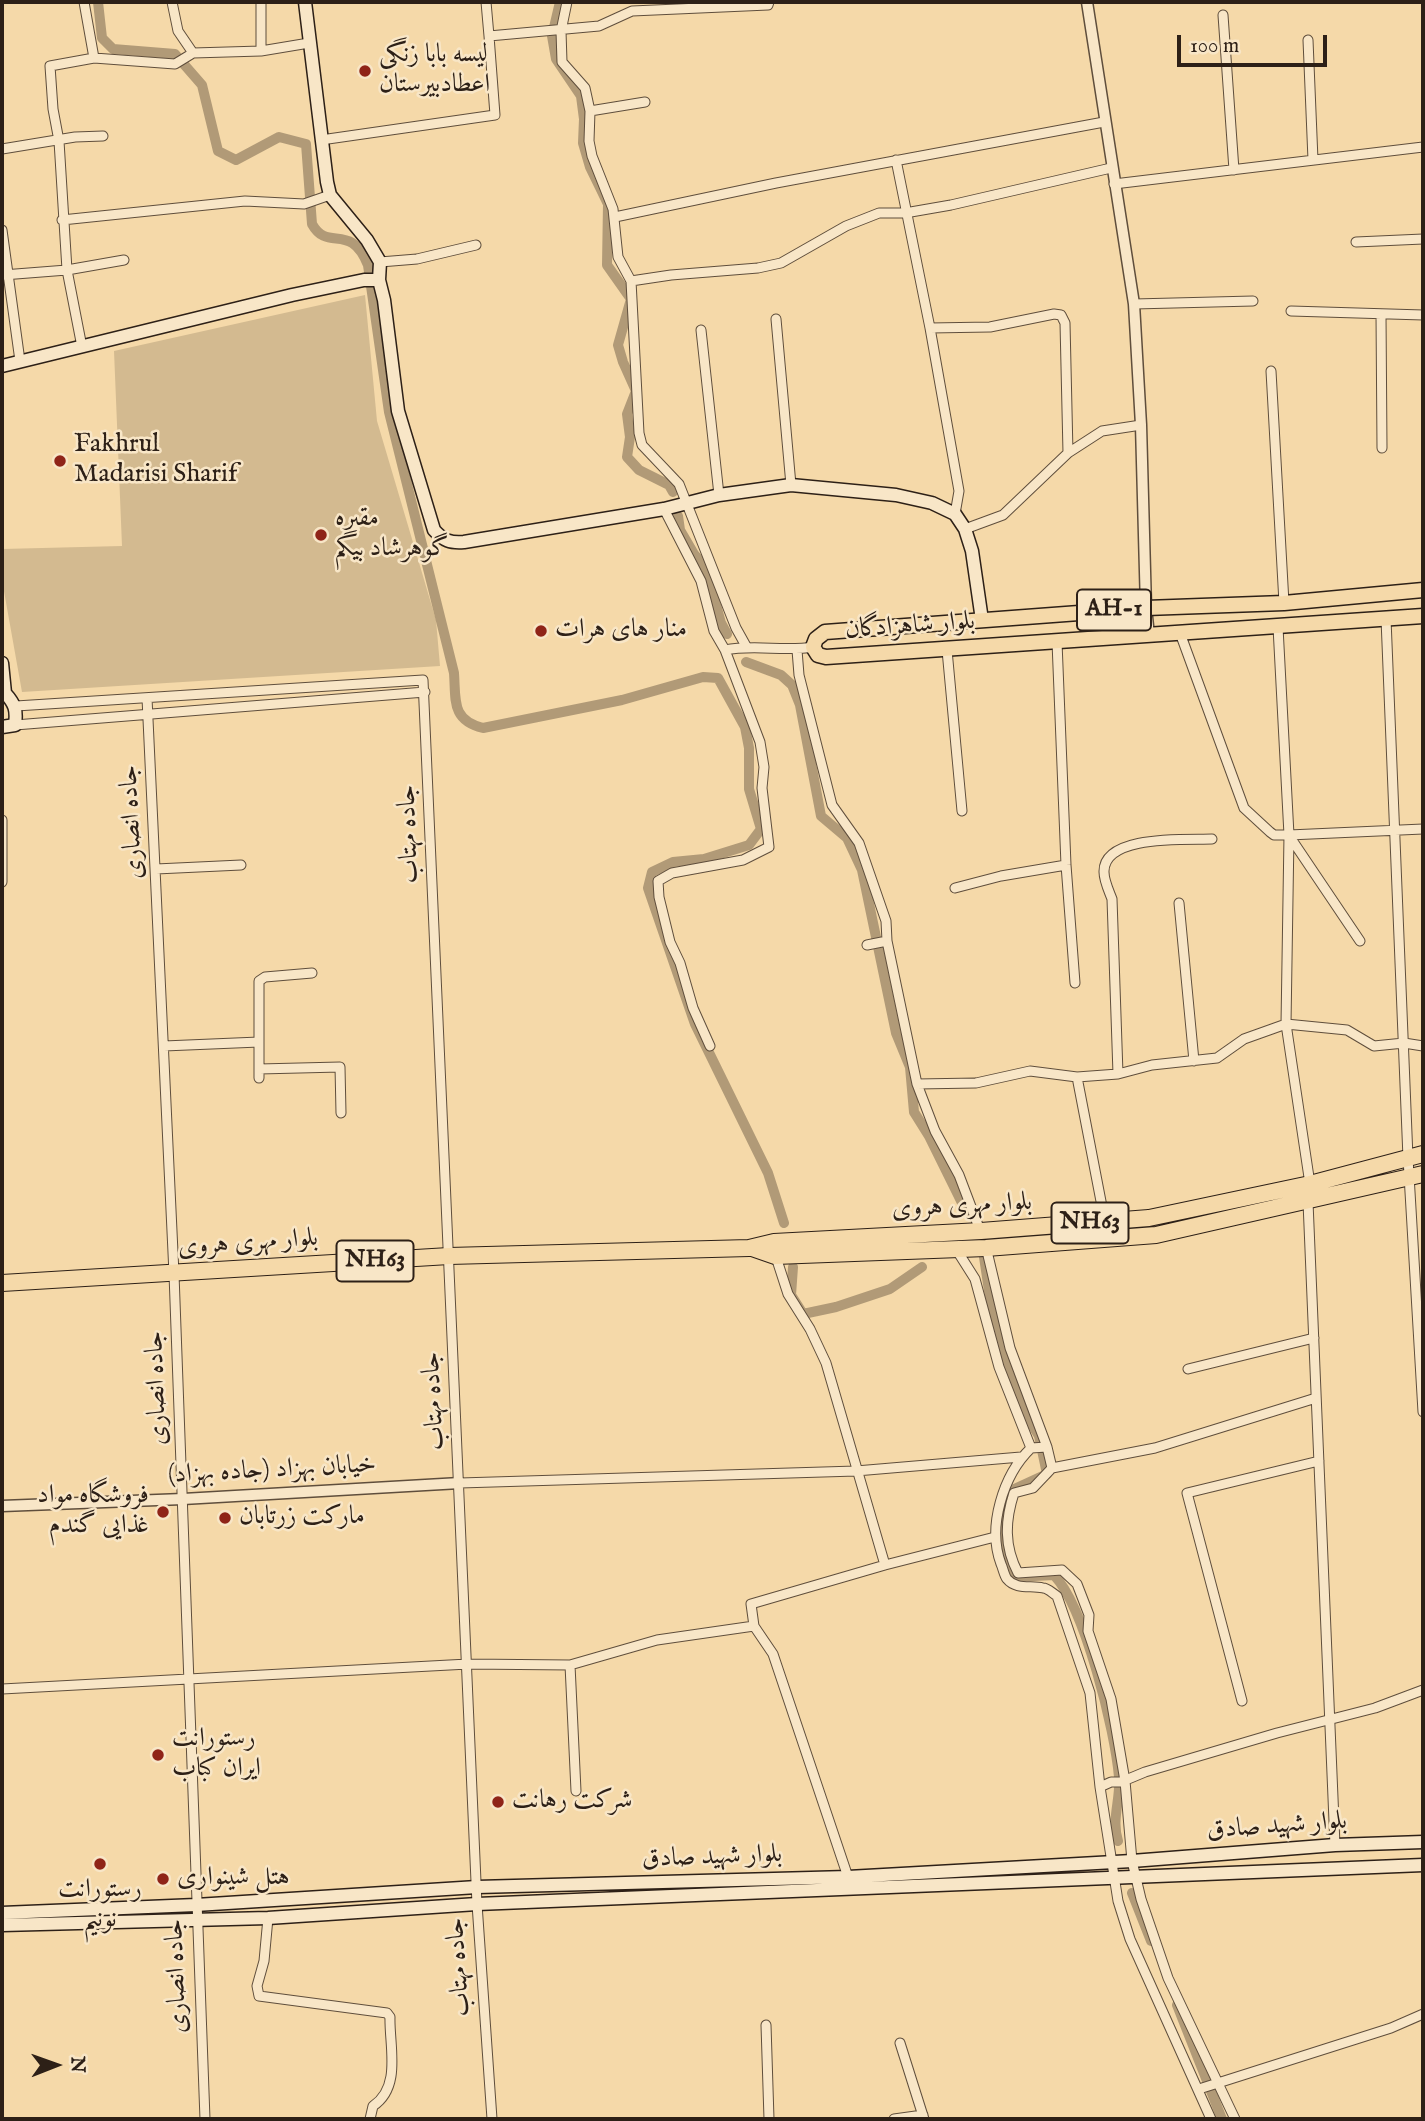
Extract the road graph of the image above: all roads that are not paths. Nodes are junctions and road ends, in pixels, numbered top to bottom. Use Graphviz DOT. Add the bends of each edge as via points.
graph roads {
  1 [pos="83,2"];
  2 [pos="172,2"];
  3 [pos="261,2"];
  4 [pos="306,2"];
  5 [pos="486,2"];
  6 [pos="567,2"];
  7 [pos="768,2"];
  8 [pos="1087,2"];
  9 [pos="632,6"];
  10 [pos="1223,15"];
  11 [pos="561,31"];
  12 [pos="489,36"];
  13 [pos="1308,40"];
  14 [pos="309,44"];
  15 [pos="261,51"];
  16 [pos="193,53"];
  17 [pos="94,58"];
  18 [pos="645,102"];
  19 [pos="590,111"];
  20 [pos="1104,122"];
  21 [pos="103,136"];
  22 [pos="321,140"];
  23 [pos="59,141"];
  24 [pos="1423,146"];
  25 [pos="2,149"];
  26 [pos="896,160"];
  27 [pos="1314,160"];
  28 [pos="1111,168"];
  29 [pos="1234,170"];
  30 [pos="1114,184"];
  31 [pos="330,195"];
  32 [pos="905,213"];
  33 [pos="615,217"];
  34 [pos="62,220"];
  35 [pos="2,230"];
  36 [pos="1423,239"];
  37 [pos="1356,242"];
  38 [pos="476,245"];
  39 [pos="124,260"];
  40 [pos="380,262"];
  41 [pos="67,270"];
  42 [pos="4,275"];
  43 [pos="379,280"];
  44 [pos="631,281"];
  45 [pos="1253,301"];
  46 [pos="1134,304"];
  47 [pos="1291,311"];
  48 [pos="1381,313"];
  49 [pos="1423,315"];
  50 [pos="776,319"];
  51 [pos="930,328"];
  52 [pos="701,330"];
  53 [pos="82,347"];
  54 [pos="20,361"];
  55 [pos="2,366"];
  56 [pos="1271,371"];
  57 [pos="1141,425"];
  58 [pos="1382,448"];
  59 [pos="1068,453"];
  60 [pos="791,485"];
  61 [pos="719,495"];
  62 [pos="687,502"];
  63 [pos="664,509"];
  64 [pos="955,514"];
  65 [pos="965,529"];
  66 [pos="1423,590"];
  67 [pos="1284,603"];
  68 [pos="1146,608"];
  69 [pos="1423,616"];
  70 [pos="1386,619"];
  71 [pos="982,620"];
  72 [pos="1278,627"];
  73 [pos="1180,633"];
  74 [pos="1149,635"];
  75 [pos="1057,642"];
  76 [pos="746,646"];
  77 [pos="813,648"];
  78 [pos="725,650"];
  79 [pos="797,650"];
  80 [pos="947,650"];
  81 [pos="2,663"];
  82 [pos="425,692"];
  83 [pos="3,695"];
  84 [pos="147,698"];
  85 [pos="16,706"];
  86 [pos="149,713"];
  87 [pos="8,726"];
  88 [pos="962,811"];
  89 [pos="2,820"];
  90 [pos="1423,829"];
  91 [pos="1396,831"];
  92 [pos="1289,835"];
  93 [pos="1212,839"];
  94 [pos="241,865"];
  95 [pos="1066,865"];
  96 [pos="156,869"];
  97 [pos="2,882"];
  98 [pos="955,888"];
  99 [pos="1179,903"];
  100 [pos="887,941"];
  101 [pos="1360,941"];
  102 [pos="867,945"];
  103 [pos="312,973"];
  104 [pos="1075,983"];
  105 [pos="1286,1024"];
  106 [pos="259,1042"];
  107 [pos="1404,1043"];
  108 [pos="164,1046"];
  109 [pos="709,1046"];
  110 [pos="1423,1046"];
  111 [pos="1194,1061"];
  112 [pos="1118,1074"];
  113 [pos="1077,1077"];
  114 [pos="917,1084"];
  115 [pos="341,1113"];
  116 [pos="1416,1156"];
  117 [pos="1417,1175"];
  118 [pos="1310,1184"];
  119 [pos="1308,1202"];
  120 [pos="1105,1222"];
  121 [pos="981,1231"];
  122 [pos="986,1248"];
  123 [pos="774,1249"];
  124 [pos="956,1249"];
  125 [pos="449,1256"];
  126 [pos="174,1273"];
  127 [pos="2,1283"];
  128 [pos="1314,1338"];
  129 [pos="1188,1369"];
  130 [pos="1316,1398"];
  131 [pos="1423,1412"];
  132 [pos="1047,1447"];
  133 [pos="1031,1448"];
  134 [pos="1021,1457"];
  135 [pos="1319,1461"];
  136 [pos="1052,1468"];
  137 [pos="856,1471"];
  138 [pos="460,1483"];
  139 [pos="183,1499"];
  140 [pos="2,1506"];
  141 [pos="995,1536"];
  142 [pos="885,1565"];
  143 [pos="754,1626"];
  144 [pos="468,1664"];
  145 [pos="570,1665"];
  146 [pos="189,1681"];
  147 [pos="2,1689"];
  148 [pos="1423,1690"];
  149 [pos="1242,1701"];
  150 [pos="1329,1719"];
  151 [pos="1119,1781"];
  152 [pos="1100,1787"];
  153 [pos="576,1791"];
  154 [pos="1423,1842"];
  155 [pos="1335,1846"];
  156 [pos="1132,1861"];
  157 [pos="1110,1862"];
  158 [pos="1423,1864"];
  159 [pos="848,1877"];
  160 [pos="1112,1877"];
  161 [pos="1135,1877"];
  162 [pos="477,1887"];
  163 [pos="477,1904"];
  164 [pos="196,1905"];
  165 [pos="2,1913"];
  166 [pos="196,1918"];
  167 [pos="268,1918"];
  168 [pos="2,1925"];
  169 [pos="1423,2014"];
  170 [pos="766,2025"];
  171 [pos="900,2043"];
  172 [pos="1217,2082"];
  173 [pos="1201,2088"];
  174 [pos="924,2117"];
  175 [pos="205,2119"];
  176 [pos="370,2119"];
  177 [pos="492,2119"];
  178 [pos="769,2119"];
  179 [pos="894,2119"];
  180 [pos="1211,2119"];
  181 [pos="1235,2119"];
  1 -- 17 [label="street"];
  2 -- 16 [label="street" via="178,31"];
  3 -- 15 [label="street"];
  4 -- 14 [label="main road"];
  5 -- 12 [label="street"];
  6 -- 11 [label="street"];
  7 -- 9 [label="street"];
  8 -- 20 [label="street"];
  9 -- 11 [label="street" via="599,26"];
  10 -- 29 [label="street"];
  11 -- 12 [label="street"];
  11 -- 19 [label="street" via="562,62 585,88"];
  12 -- 22 [label="street" via="495,115"];
  13 -- 27 [label="street"];
  14 -- 15 [label="street"];
  14 -- 22 [label="main road"];
  15 -- 16 [label="street"];
  16 -- 17 [label="street" via="174,64"];
  17 -- 23 [label="street" via="50,66"];
  18 -- 19 [label="street"];
  19 -- 33 [label="street" via="592,156"];
  20 -- 26 [label="street"];
  20 -- 28 [label="street"];
  21 -- 23 [label="street"];
  22 -- 31 [label="main road"];
  23 -- 25 [label="street"];
  23 -- 34 [label="street"];
  24 -- 27 [label="street"];
  26 -- 32 [label="street"];
  26 -- 33 [label="street"];
  27 -- 29 [label="street"];
  28 -- 30 [label="street"];
  28 -- 32 [label="street"];
  29 -- 30 [label="street"];
  30 -- 46 [label="street"];
  31 -- 34 [label="street" via="304,204 245,201"];
  31 -- 40 [label="main road"];
  32 -- 44 [label="street" via="868,217 780,263"];
  32 -- 51 [label="street"];
  33 -- 44 [label="street" via="618,257"];
  34 -- 41 [label="street"];
  35 -- 42 [label="street"];
  36 -- 37 [label="street"];
  38 -- 40 [label="street"];
  39 -- 41 [label="street"];
  40 -- 43 [label="main road"];
  41 -- 42 [label="street"];
  41 -- 53 [label="street"];
  42 -- 54 [label="street"];
  43 -- 53 [label="main road" via="292,295"];
  43 -- 63 [label="main road" via="398,411 434,530 442,539 464,542"];
  44 -- 62 [label="street" via="642,445 679,484"];
  45 -- 46 [label="street"];
  46 -- 57 [label="street"];
  47 -- 48 [label="street"];
  48 -- 49 [label="street"];
  48 -- 58 [label="street"];
  50 -- 60 [label="street"];
  51 -- 59 [label="street" via="989,327 1061,315 1065,323"];
  51 -- 64 [label="street" via="959,491"];
  52 -- 61 [label="street"];
  53 -- 54 [label="main road"];
  54 -- 55 [label="main road"];
  56 -- 67 [label="street"];
  57 -- 59 [label="street" via="1102,431"];
  57 -- 68 [label="street"];
  59 -- 65 [label="street" via="1003,515"];
  60 -- 61 [label="main road"];
  60 -- 64 [label="main road" via="897,495"];
  61 -- 62 [label="main road"];
  62 -- 63 [label="main road"];
  62 -- 76 [label="street"];
  63 -- 78 [label="street" via="701,581"];
  64 -- 65 [label="main road"];
  65 -- 71 [label="main road"];
  66 -- 67 [label="main road, بلوار شاهزادگان / AH-1"];
  67 -- 68 [label="main road, بلوار شاهزادگان / AH-1"];
  68 -- 71 [label="main road, بلوار شاهزادگان / AH-1"];
  68 -- 74 [label="street"];
  69 -- 70 [label="main road, بلوار شاهزادگان / AH-1"];
  70 -- 72 [label="main road, بلوار شاهزادگان / AH-1"];
  70 -- 91 [label="street"];
  71 -- 77 [label="main road, بلوار شاهزادگان / AH-1" via="825,632"];
  72 -- 73 [label="main road, بلوار شاهزادگان / AH-1"];
  72 -- 92 [label="street"];
  73 -- 74 [label="main road, بلوار شاهزادگان / AH-1"];
  73 -- 92 [label="street" via="1244,808 1274,835"];
  74 -- 75 [label="main road, بلوار شاهزادگان / AH-1"];
  75 -- 80 [label="main road, بلوار شاهزادگان / AH-1"];
  75 -- 95 [label="street"];
  76 -- 78 [label="street"];
  76 -- 79 [label="street"];
  77 -- 79 [label="street"];
  77 -- 80 [label="main road, بلوار شاهزادگان / AH-1" via="826,657"];
  78 -- 109 [label="street" via="761,741 769,847 743,860 672,873 658,881 670,942"];
  79 -- 100 [label="street" via="799,675 832,805 859,843 886,921"];
  80 -- 88 [label="street"];
  81 -- 83 [label="main road"];
  82 -- 84 [label="street, جاده مهتاب" via="423,680"];
  82 -- 86 [label="street"];
  82 -- 125 [label="street, جاده مهتاب"];
  83 -- 85 [label="main road"];
  84 -- 85 [label="street"];
  84 -- 86 [label="street, جاده انصاری"];
  85 -- 87 [label="main road"];
  86 -- 87 [label="street"];
  86 -- 96 [label="street, جاده انصاری"];
  89 -- 97 [label="street"];
  90 -- 91 [label="street"];
  91 -- 92 [label="street"];
  91 -- 107 [label="street"];
  92 -- 101 [label="street"];
  92 -- 105 [label="street"];
  93 -- 112 [label="street" via="1141,842 1124,846 1105,864 1112,899"];
  94 -- 96 [label="street"];
  95 -- 98 [label="street"];
  95 -- 104 [label="street"];
  96 -- 108 [label="street, جاده انصاری"];
  99 -- 111 [label="street"];
  100 -- 102 [label="street"];
  100 -- 114 [label="street"];
  103 -- 106 [label="street" via="259,981"];
  105 -- 107 [label="street" via="1347,1030 1374,1046"];
  105 -- 111 [label="street" via="1244,1040 1217,1058"];
  105 -- 118 [label="street"];
  106 -- 108 [label="street"];
  106 -- 115 [label="street" via="259,1073 340,1066"];
  107 -- 110 [label="street"];
  107 -- 116 [label="street"];
  108 -- 126 [label="street, جاده انصاری"];
  111 -- 112 [label="street"];
  112 -- 113 [label="street"];
  113 -- 114 [label="street" via="1030,1071 976,1083"];
  113 -- 120 [label="street"];
  114 -- 121 [label="street"];
  116 -- 117 [label="street"];
  116 -- 118 [label="highway, بلوار مهری هروی / NH63"];
  117 -- 119 [label="highway, بلوار مهری هروی / NH63"];
  117 -- 131 [label="street"];
  118 -- 120 [label="highway, بلوار مهری هروی / NH63" via="1149,1218"];
  119 -- 122 [label="highway, بلوار مهری هروی / NH63" via="1156,1235"];
  119 -- 128 [label="street"];
  120 -- 121 [label="highway, بلوار مهری هروی / NH63"];
  121 -- 122 [label="street"];
  121 -- 123 [label="highway, بلوار مهری هروی / NH63"];
  122 -- 124 [label="highway, بلوار مهری هروی / NH63"];
  122 -- 132 [label="street" via="1010,1348"];
  123 -- 124 [label="highway, بلوار مهری هروی / NH63"];
  123 -- 125 [label="highway, بلوار مهری هروی / NH63"];
  123 -- 137 [label="street" via="788,1294 826,1363"];
  124 -- 133 [label="street" via="975,1279 999,1367"];
  125 -- 126 [label="highway, بلوار مهری هروی / NH63"];
  125 -- 138 [label="street, جاده مهتاب"];
  126 -- 127 [label="highway, بلوار مهری هروی / NH63"];
  126 -- 139 [label="street, جاده انصاری"];
  128 -- 129 [label="street"];
  128 -- 130 [label="street"];
  130 -- 135 [label="street"];
  130 -- 136 [label="street" via="1155,1448"];
  132 -- 133 [label="street"];
  132 -- 136 [label="street"];
  133 -- 134 [label="street"];
  134 -- 137 [label="street"];
  134 -- 141 [label="street" via="1001,1499"];
  135 -- 149 [label="street" via="1187,1493"];
  135 -- 150 [label="street"];
  136 -- 151 [label="street" via="1033,1488 1014,1493 1007,1515 1009,1556 1018,1573 1062,1570 1077,1584 1111,1699"];
  137 -- 138 [label="street"];
  137 -- 142 [label="street"];
  138 -- 139 [label="street, خیابان بهزاد (جاده بهزاد)"];
  138 -- 144 [label="street, جاده مهتاب"];
  139 -- 140 [label="street, خیابان بهزاد (جاده بهزاد)"];
  139 -- 146 [label="street, جاده انصاری"];
  141 -- 142 [label="street"];
  141 -- 152 [label="street" via="1007,1579 1017,1586 1046,1588 1057,1596 1090,1693"];
  142 -- 143 [label="street" via="751,1604"];
  143 -- 145 [label="street" via="657,1640"];
  143 -- 159 [label="street" via="773,1654"];
  144 -- 145 [label="street"];
  144 -- 146 [label="street"];
  144 -- 162 [label="street, جاده مهتاب"];
  145 -- 153 [label="street"];
  146 -- 147 [label="street"];
  146 -- 164 [label="street, جاده انصاری"];
  148 -- 150 [label="street"];
  150 -- 151 [label="street"];
  150 -- 155 [label="street"];
  151 -- 152 [label="street"];
  151 -- 156 [label="street"];
  152 -- 157 [label="street"];
  154 -- 155 [label="main road, بلوار شهید صادق"];
  155 -- 156 [label="main road, بلوار شهید صادق"];
  156 -- 157 [label="main road, بلوار شهید صادق"];
  156 -- 161 [label="street"];
  157 -- 159 [label="main road, بلوار شهید صادق"];
  157 -- 160 [label="street"];
  158 -- 161 [label="main road, بلوار شهید صادق"];
  159 -- 162 [label="main road, بلوار شهید صادق"];
  160 -- 161 [label="main road, بلوار شهید صادق"];
  160 -- 163 [label="main road, بلوار شهید صادق"];
  160 -- 173 [label="street" via="1130,1939"];
  161 -- 172 [label="street" via="1168,1978"];
  162 -- 163 [label="street, جاده مهتاب"];
  162 -- 164 [label="main road, بلوار شهید صادق"];
  163 -- 167 [label="main road, بلوار شهید صادق"];
  163 -- 177 [label="street, جاده مهتاب"];
  164 -- 165 [label="main road, بلوار شهید صادق"];
  164 -- 166 [label="street, جاده انصاری"];
  166 -- 167 [label="main road, بلوار شهید صادق"];
  166 -- 168 [label="main road, بلوار شهید صادق"];
  166 -- 175 [label="street, جاده انصاری"];
  167 -- 176 [label="street" via="259,1996 387,2012 390,2017 390,2079"];
  169 -- 172 [label="street"];
  170 -- 178 [label="street"];
  171 -- 174 [label="street"];
  172 -- 173 [label="street"];
  172 -- 181 [label="street"];
  173 -- 180 [label="street"];
  174 -- 179 [label="street"];
}
